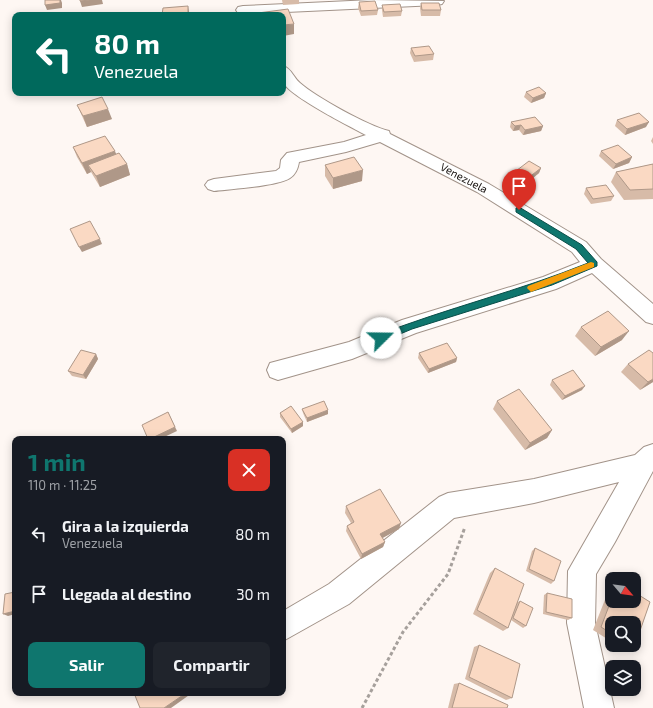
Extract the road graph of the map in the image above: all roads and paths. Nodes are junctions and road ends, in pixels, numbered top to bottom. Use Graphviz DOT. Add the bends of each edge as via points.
graph roads {
  1 [pos="437,0"];
  2 [pos="241,8"];
  3 [pos="286,75"];
  4 [pos="383,135"];
  5 [pos="214,185"];
  6 [pos="594,264"];
  7 [pos="653,316"];
  8 [pos="278,370"];
  9 [pos="647,460"];
  10 [pos="448,506"];
  11 [pos="286,625"];
  12 [pos="362,708"];
  13 [pos="599,708"];
  1 -- 2 [label="street"];
  3 -- 4 [label="street, Venezuela" via="294,86 320,103"];
  4 -- 5 [label="street" via="346,147 293,157 287,172 280,176"];
  4 -- 6 [label="street, Venezuela" via="483,188 579,247"];
  6 -- 7 [label="street, Venezuela"];
  6 -- 8 [label="street" via="549,283 410,326 352,350"];
  9 -- 10 [label="street" via="534,491"];
  9 -- 13 [label="street" via="582,571 581,622"];
  10 -- 11 [label="street" via="338,594"];
  10 -- 12 [label="path" via="466,528 448,574 403,632"];
}
